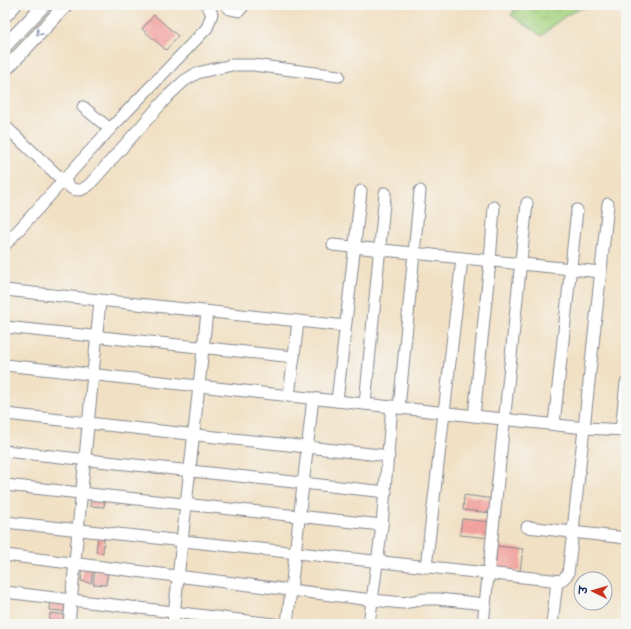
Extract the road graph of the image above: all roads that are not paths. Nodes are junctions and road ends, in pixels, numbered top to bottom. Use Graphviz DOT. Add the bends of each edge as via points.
graph roads {
  1 [pos="44,5"];
  2 [pos="66,5"];
  3 [pos="208,5"];
  4 [pos="226,5"];
  5 [pos="244,5"];
  6 [pos="5,46"];
  7 [pos="5,70"];
  8 [pos="338,76"];
  9 [pos="83,107"];
  10 [pos="5,126"];
  11 [pos="110,129"];
  12 [pos="63,180"];
  13 [pos="361,190"];
  14 [pos="420,191"];
  15 [pos="385,193"];
  16 [pos="527,203"];
  17 [pos="608,204"];
  18 [pos="494,207"];
  19 [pos="577,210"];
  20 [pos="5,245"];
  21 [pos="333,245"];
  22 [pos="355,247"];
  23 [pos="380,250"];
  24 [pos="414,254"];
  25 [pos="462,259"];
  26 [pos="490,262"];
  27 [pos="520,265"];
  28 [pos="570,270"];
  29 [pos="601,272"];
  30 [pos="5,290"];
  31 [pos="100,301"];
  32 [pos="206,312"];
  33 [pos="298,322"];
  34 [pos="345,326"];
  35 [pos="5,327"];
  36 [pos="97,337"];
  37 [pos="203,348"];
  38 [pos="294,357"];
  39 [pos="5,365"];
  40 [pos="93,374"];
  41 [pos="626,382"];
  42 [pos="199,386"];
  43 [pos="289,396"];
  44 [pos="313,398"];
  45 [pos="337,401"];
  46 [pos="365,404"];
  47 [pos="395,407"];
  48 [pos="444,412"];
  49 [pos="6,414"];
  50 [pos="474,416"];
  51 [pos="504,419"];
  52 [pos="88,424"];
  53 [pos="554,424"];
  54 [pos="585,428"];
  55 [pos="624,430"];
  56 [pos="193,436"];
  57 [pos="308,448"];
  58 [pos="5,451"];
  59 [pos="389,456"];
  60 [pos="85,459"];
  61 [pos="189,470"];
  62 [pos="303,483"];
  63 [pos="5,485"];
  64 [pos="386,492"];
  65 [pos="81,493"];
  66 [pos="186,504"];
  67 [pos="300,516"];
  68 [pos="5,522"];
  69 [pos="382,525"];
  70 [pos="527,527"];
  71 [pos="78,529"];
  72 [pos="573,532"];
  73 [pos="626,538"];
  74 [pos="181,541"];
  75 [pos="295,553"];
  76 [pos="5,555"];
  77 [pos="377,562"];
  78 [pos="74,564"];
  79 [pos="426,567"];
  80 [pos="488,572"];
  81 [pos="178,576"];
  82 [pos="557,581"];
  83 [pos="291,590"];
  84 [pos="5,592"];
  85 [pos="71,600"];
  86 [pos="372,600"];
  87 [pos="485,604"];
  88 [pos="174,612"];
  89 [pos="69,624"];
  90 [pos="173,624"];
  91 [pos="274,624"];
  92 [pos="287,624"];
  93 [pos="369,624"];
  94 [pos="483,624"];
  95 [pos="552,624"];
  1 -- 6 [label="street"];
  2 -- 7 [label="street, one-way"];
  3 -- 11 [label="street" via="212,14 207,28"];
  4 -- 5 [label="street" via="239,11"];
  8 -- 12 [label="street" via="246,65 196,73 169,95 83,190 71,188"];
  9 -- 11 [label="street"];
  10 -- 12 [label="street"];
  11 -- 12 [label="street"];
  12 -- 20 [label="street"];
  13 -- 22 [label="street"];
  14 -- 24 [label="street"];
  15 -- 23 [label="street"];
  16 -- 27 [label="street"];
  17 -- 29 [label="street"];
  18 -- 26 [label="street"];
  19 -- 28 [label="street"];
  21 -- 22 [label="street"];
  22 -- 23 [label="street"];
  22 -- 34 [label="street"];
  23 -- 24 [label="street"];
  23 -- 46 [label="street"];
  24 -- 25 [label="street"];
  24 -- 47 [label="street"];
  25 -- 26 [label="street"];
  25 -- 48 [label="street"];
  26 -- 27 [label="street"];
  26 -- 50 [label="street"];
  27 -- 28 [label="street"];
  27 -- 51 [label="street"];
  28 -- 29 [label="street"];
  28 -- 53 [label="street"];
  29 -- 54 [label="street"];
  30 -- 31 [label="street"];
  31 -- 32 [label="street"];
  31 -- 36 [label="street"];
  32 -- 33 [label="street"];
  32 -- 37 [label="street"];
  33 -- 34 [label="street"];
  33 -- 38 [label="street"];
  34 -- 45 [label="street"];
  35 -- 36 [label="street"];
  36 -- 37 [label="street"];
  36 -- 40 [label="street"];
  37 -- 38 [label="street"];
  37 -- 42 [label="street"];
  38 -- 43 [label="street"];
  39 -- 40 [label="street"];
  40 -- 42 [label="street"];
  40 -- 52 [label="street"];
  41 -- 55 [label="street"];
  42 -- 43 [label="street"];
  42 -- 56 [label="street"];
  43 -- 44 [label="street"];
  44 -- 45 [label="street"];
  44 -- 57 [label="street"];
  45 -- 46 [label="street"];
  46 -- 47 [label="street"];
  47 -- 48 [label="street"];
  47 -- 59 [label="street"];
  48 -- 50 [label="street"];
  48 -- 79 [label="street"];
  49 -- 52 [label="street"];
  50 -- 51 [label="street"];
  51 -- 53 [label="street"];
  51 -- 80 [label="street"];
  52 -- 56 [label="street"];
  52 -- 60 [label="street"];
  53 -- 54 [label="street"];
  54 -- 55 [label="street"];
  54 -- 72 [label="street"];
  56 -- 57 [label="street"];
  56 -- 61 [label="street"];
  57 -- 59 [label="street"];
  57 -- 62 [label="street"];
  58 -- 60 [label="street"];
  59 -- 64 [label="street"];
  60 -- 61 [label="street"];
  60 -- 65 [label="street"];
  61 -- 62 [label="street"];
  61 -- 66 [label="street"];
  62 -- 64 [label="street"];
  62 -- 67 [label="street"];
  63 -- 65 [label="street"];
  64 -- 69 [label="street"];
  65 -- 66 [label="street"];
  65 -- 71 [label="street"];
  66 -- 67 [label="street"];
  66 -- 74 [label="street"];
  67 -- 69 [label="street"];
  67 -- 75 [label="street"];
  68 -- 71 [label="street"];
  69 -- 77 [label="street"];
  70 -- 72 [label="street"];
  71 -- 74 [label="street"];
  71 -- 78 [label="street"];
  72 -- 73 [label="street"];
  72 -- 82 [label="street" via="568,574"];
  74 -- 75 [label="street"];
  74 -- 81 [label="street"];
  75 -- 77 [label="street"];
  75 -- 83 [label="street"];
  76 -- 78 [label="street"];
  77 -- 79 [label="street"];
  77 -- 86 [label="street"];
  78 -- 81 [label="street"];
  78 -- 85 [label="street"];
  79 -- 80 [label="street"];
  80 -- 82 [label="street"];
  80 -- 87 [label="street"];
  81 -- 83 [label="street"];
  81 -- 88 [label="street"];
  82 -- 95 [label="street"];
  83 -- 86 [label="street"];
  83 -- 92 [label="street"];
  84 -- 85 [label="street"];
  85 -- 88 [label="street"];
  85 -- 89 [label="street"];
  86 -- 87 [label="street" via="403,603 438,599"];
  86 -- 93 [label="street"];
  87 -- 94 [label="street"];
  88 -- 90 [label="street"];
  88 -- 91 [label="street"];
}
